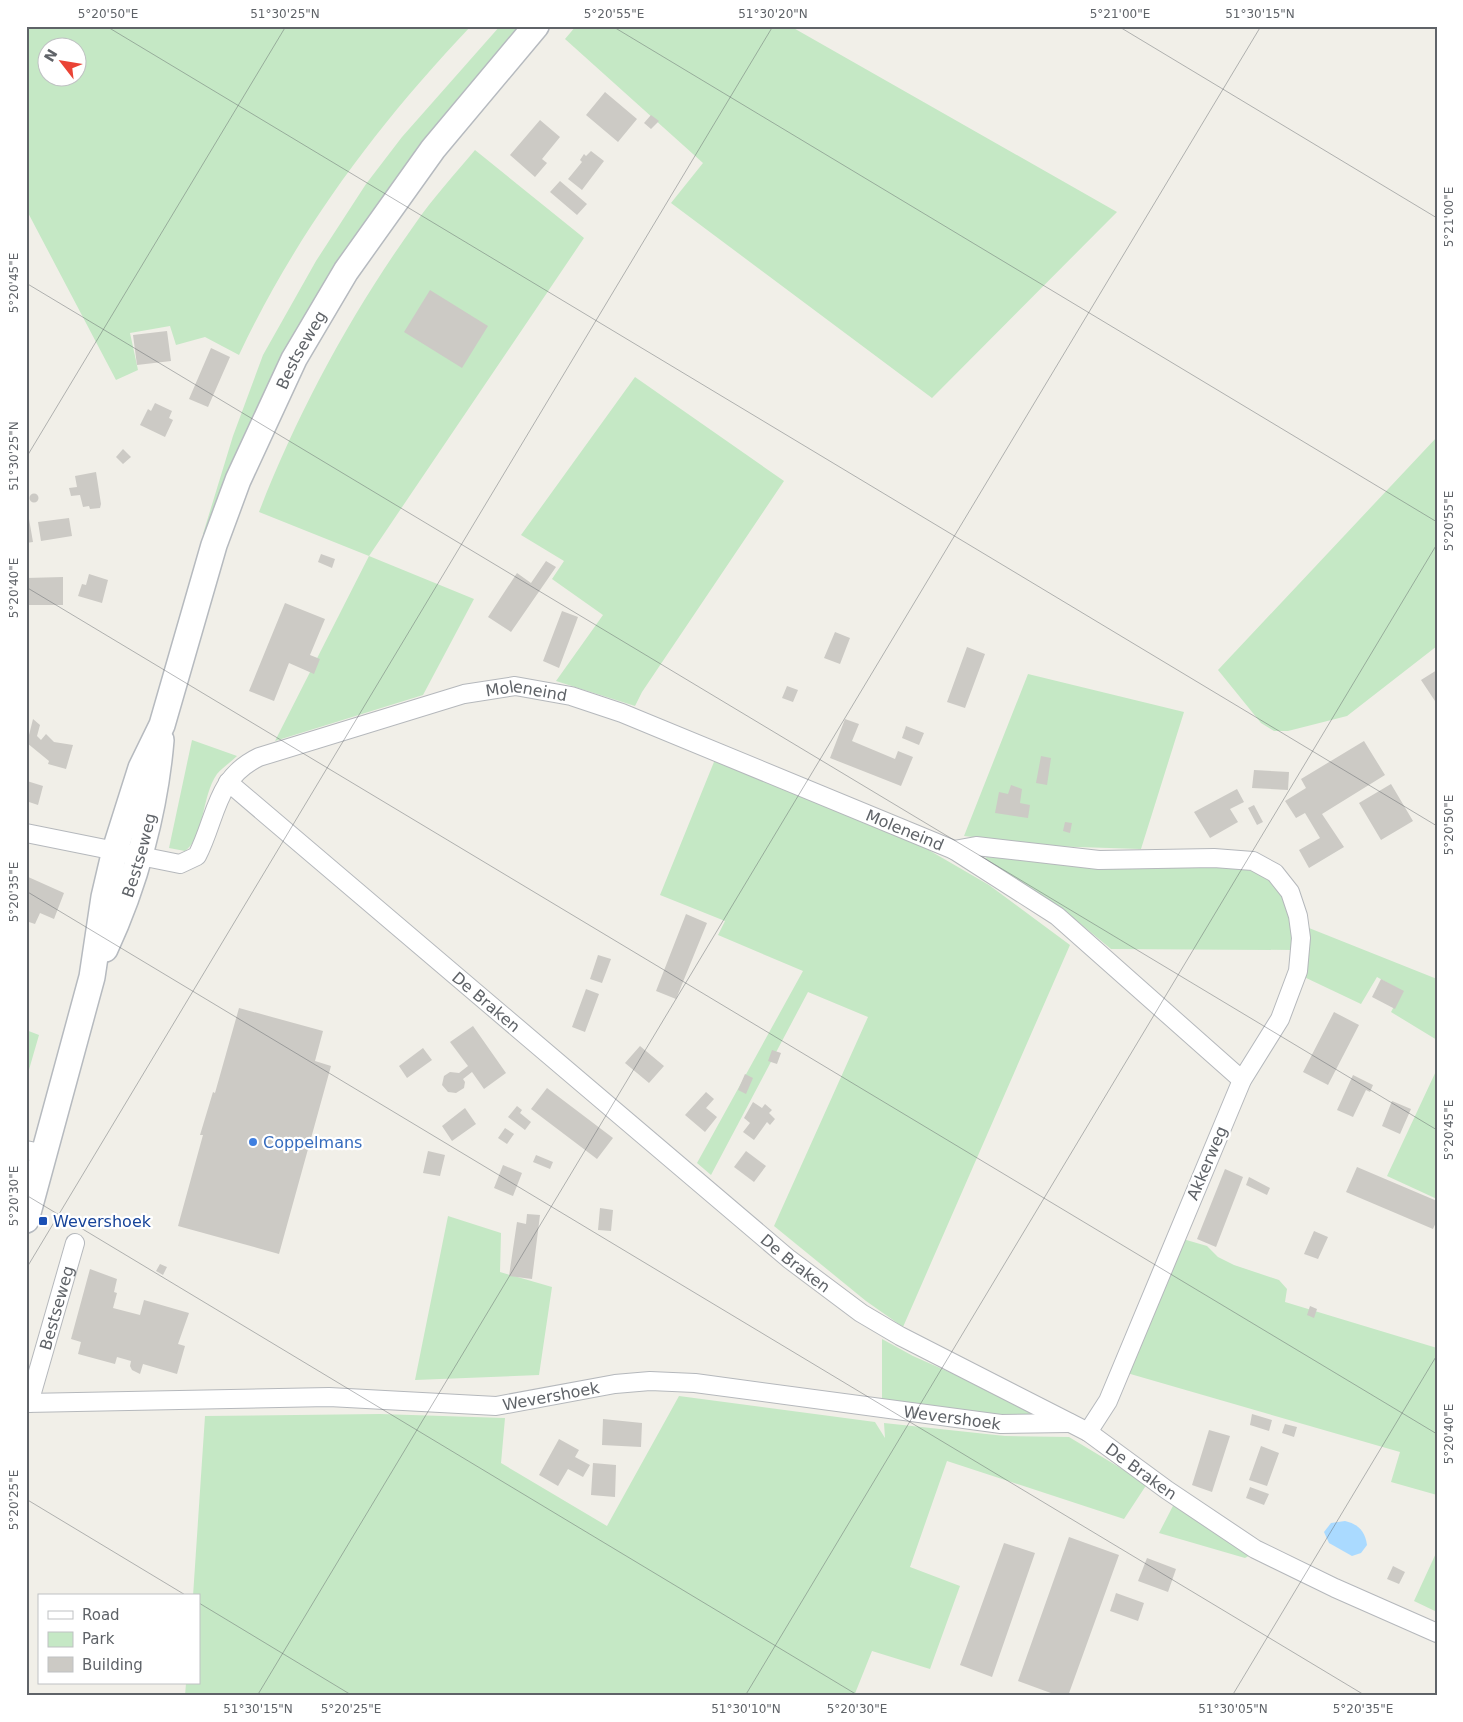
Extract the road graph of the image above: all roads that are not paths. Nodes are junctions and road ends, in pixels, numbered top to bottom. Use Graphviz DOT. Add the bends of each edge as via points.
graph roads {
  1 [pos="536,26"];
  2 [pos="228,782"];
  3 [pos="26,833"];
  4 [pos="954,850"];
  5 [pos="127,853"];
  6 [pos="1290,892"];
  7 [pos="1242,1080"];
  8 [pos="36,1152"];
  9 [pos="26,1220"];
  10 [pos="75,1243"];
  11 [pos="28,1403"];
  12 [pos="1073,1423"];
  13 [pos="1088,1432"];
  14 [pos="1437,1633"];
  1 -- 5 [label="main road, Bestseweg" via="433,149 346,271 294,359 238,480 214,545 162,725 141,768"];
  2 -- 4 [label="street, Moleneind" via="243,765 259,758 464,694 515,686 571,696 622,713"];
  2 -- 5 [label="street, Moleneind" via="197,856 180,864"];
  2 -- 12 [label="street, De Braken" via="789,1259 861,1313 900,1336"];
  3 -- 5 [label="street, Moleneind"];
  4 -- 6 [label="street, Moleneind" via="976,846 1099,860 1214,858 1253,861 1275,873"];
  4 -- 7 [label="street, Moleneind" via="1057,916"];
  5 -- 8 [label="main road, Bestseweg" via="104,897 92,977"];
  6 -- 7 [label="street, Akkerweg" via="1301,938 1298,971 1280,1019"];
  7 -- 13 [label="street, Akkerweg" via="1108,1401"];
  8 -- 9 [label="main road, Bestseweg"];
  10 -- 11 [label="street, Bestseweg"];
  11 -- 12 [label="street, Wevershoek" via="329,1397 496,1406 615,1384 650,1381 694,1383 1001,1424"];
  12 -- 13 [label="street, De Braken"];
  13 -- 14 [label="street, De Braken" via="1255,1549"];
}
